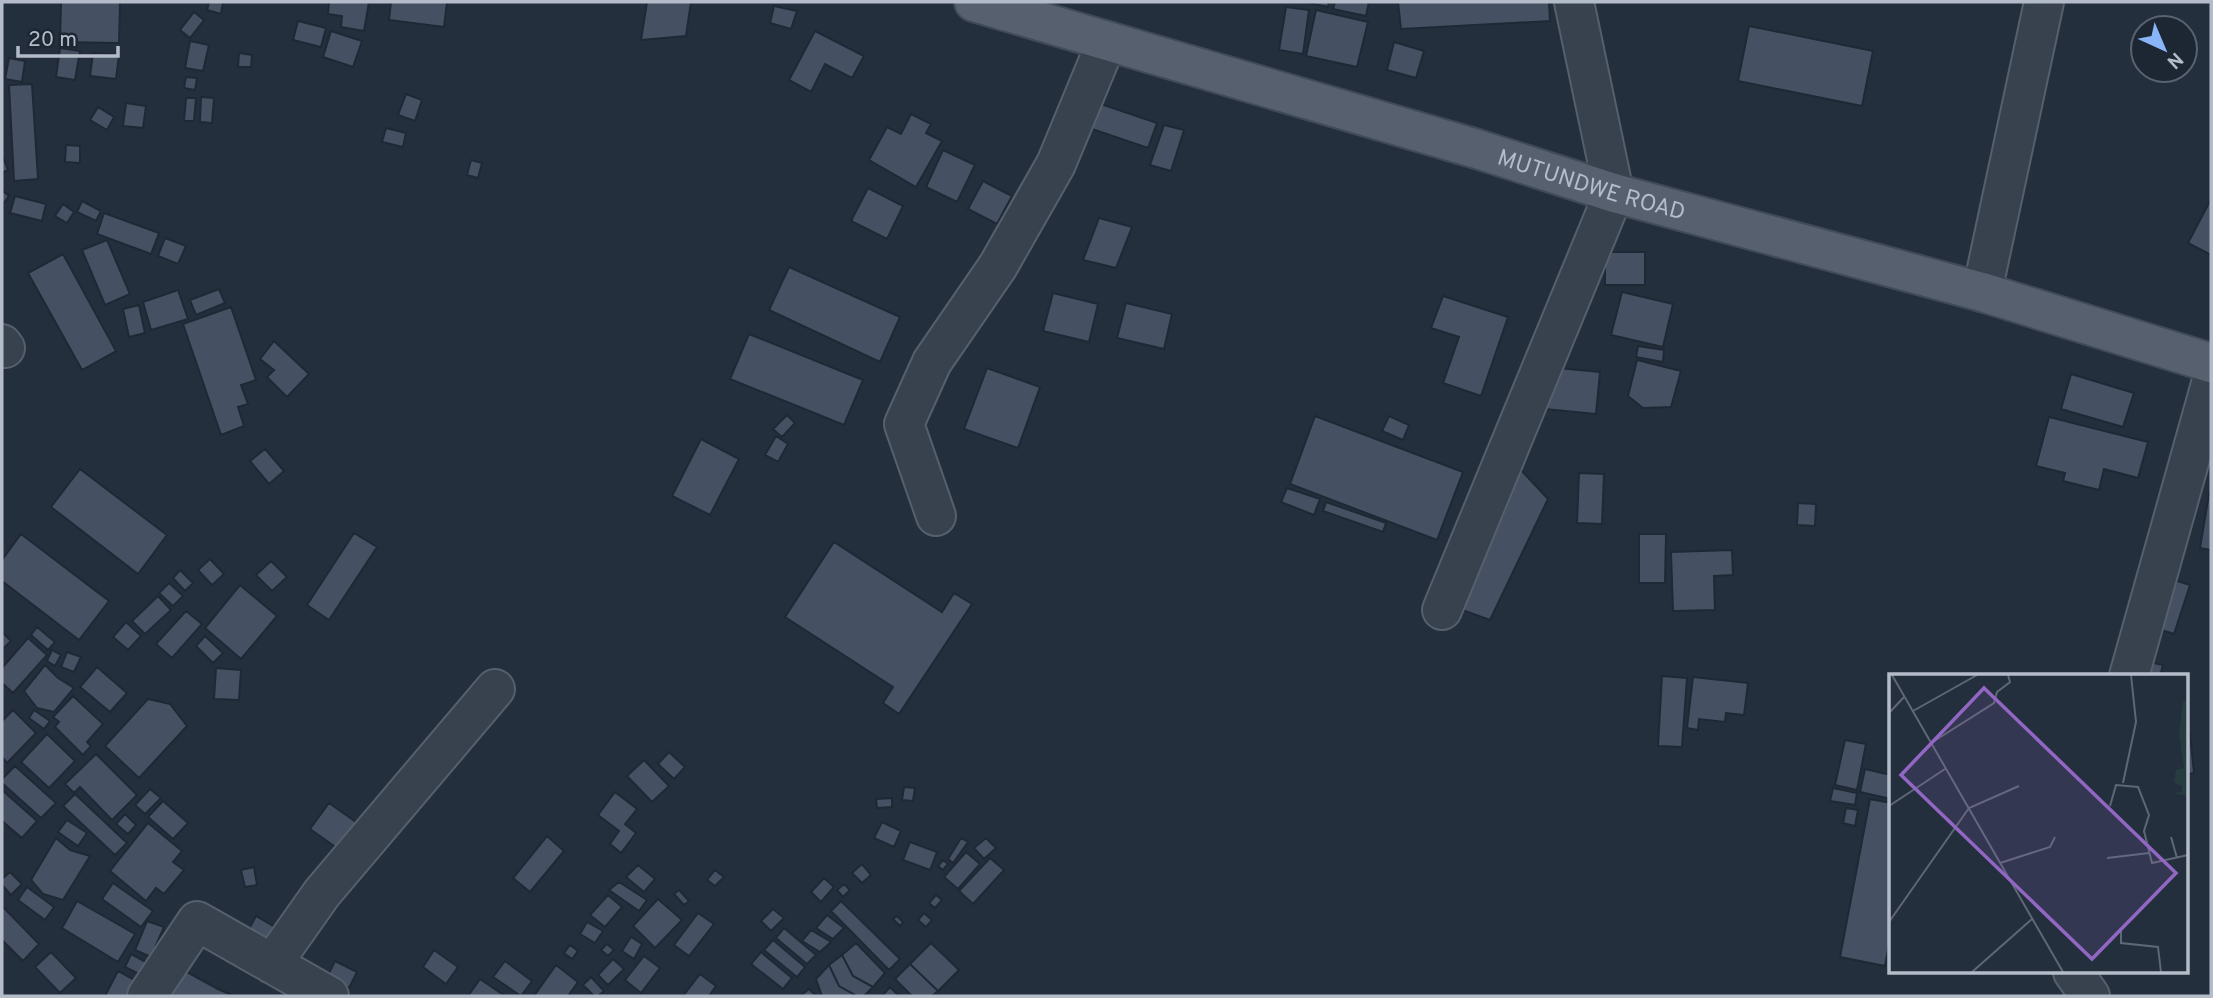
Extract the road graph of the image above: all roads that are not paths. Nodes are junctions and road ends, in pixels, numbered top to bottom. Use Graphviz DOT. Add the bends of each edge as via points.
graph roads {
  1 [pos="974,2"];
  2 [pos="1574,2"];
  3 [pos="2044,2"];
  4 [pos="1107,41"];
  5 [pos="1614,193"];
  6 [pos="1982,292"];
  7 [pos="2211,363"];
  8 [pos="2211,384"];
  9 [pos="936,516"];
  10 [pos="1441,610"];
  11 [pos="2130,674"];
  12 [pos="495,689"];
  13 [pos="272,964"];
  14 [pos="2074,974"];
  15 [pos="147,996"];
  16 [pos="329,996"];
  17 [pos="2090,996"];
  1 -- 4 [label="main road, MUTUNDWE ROAD"];
  2 -- 5 [label="street"];
  3 -- 6 [label="street"];
  4 -- 5 [label="main road, MUTUNDWE ROAD"];
  4 -- 9 [label="street" via="1056,164 998,266 932,362 904,424"];
  5 -- 6 [label="main road, MUTUNDWE ROAD"];
  5 -- 10 [label="street"];
  6 -- 7 [label="main road, MUTUNDWE ROAD"];
  8 -- 11 [label="street"];
  12 -- 13 [label="street" via="322,893"];
  13 -- 15 [label="street" via="197,920"];
  13 -- 16 [label="street"];
  14 -- 17 [label="street"];
}
